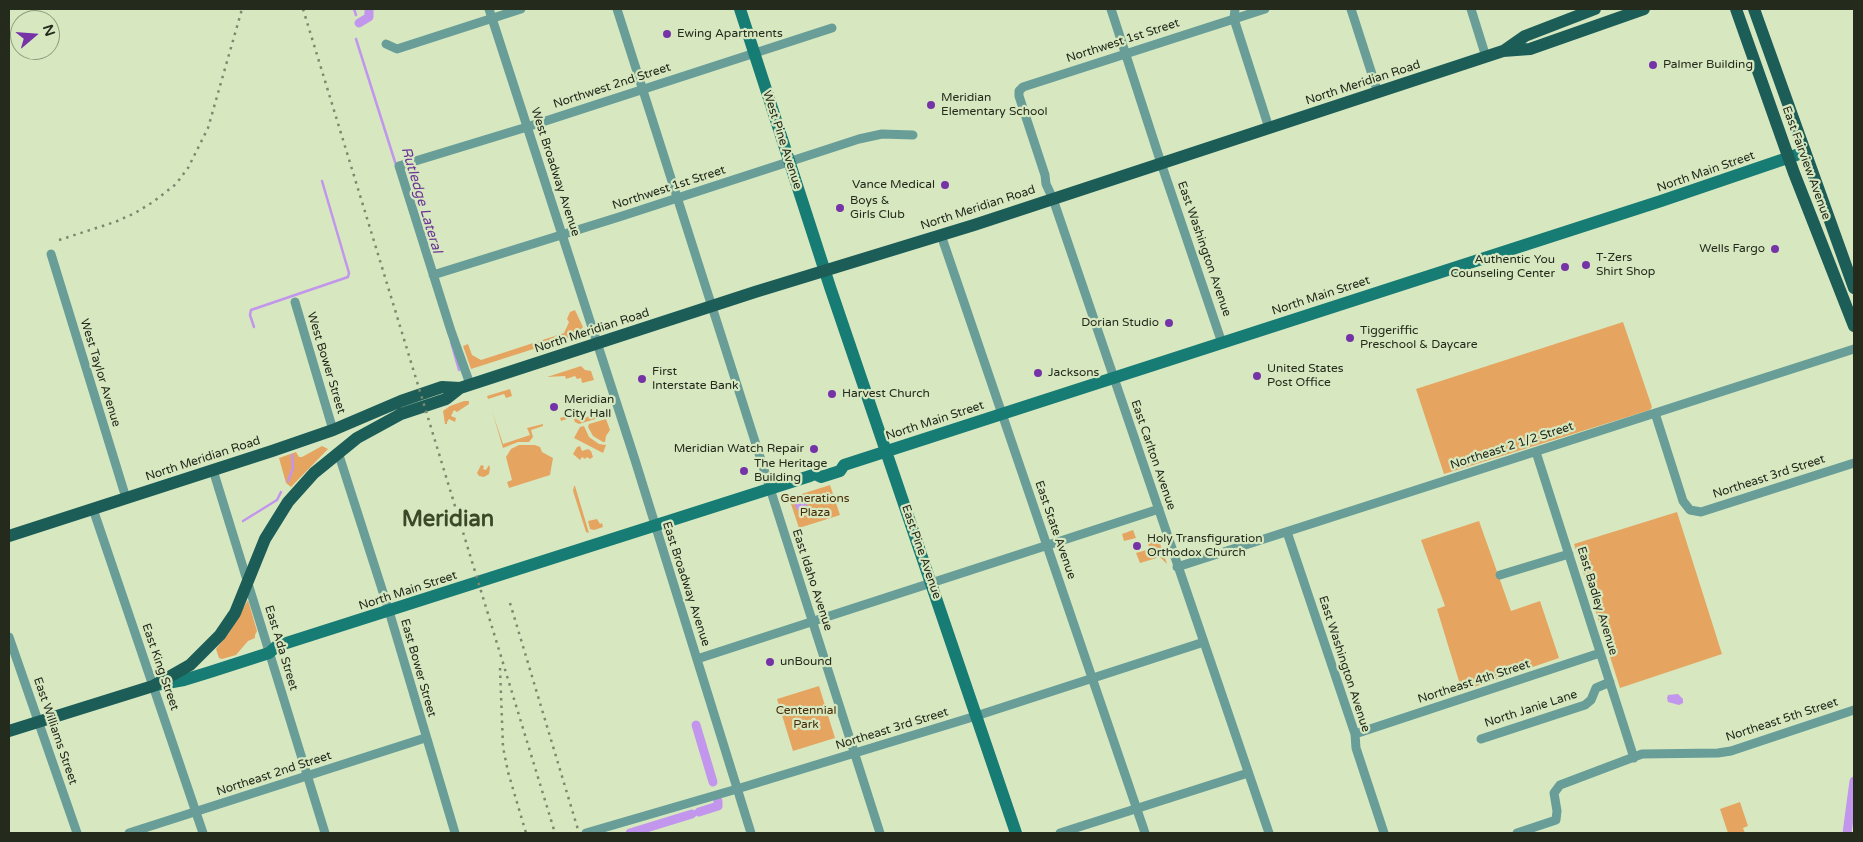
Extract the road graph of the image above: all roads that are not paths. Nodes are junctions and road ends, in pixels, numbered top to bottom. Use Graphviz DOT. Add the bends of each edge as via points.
graph roads {
  1 [pos="521,9"];
  2 [pos="617,9"];
  3 [pos="740,9"];
  4 [pos="1111,9"];
  5 [pos="1235,9"];
  6 [pos="1265,9"];
  7 [pos="1351,9"];
  8 [pos="1471,9"];
  9 [pos="1595,9"];
  10 [pos="1644,9"];
  11 [pos="1736,9"];
  12 [pos="1754,9"];
  13 [pos="491,13"];
  14 [pos="1234,19"];
  15 [pos="832,28"];
  16 [pos="386,44"];
  17 [pos="1503,51"];
  18 [pos="754,54"];
  19 [pos="1126,54"];
  20 [pos="1486,57"];
  21 [pos="643,90"];
  22 [pos="1019,91"];
  23 [pos="1378,93"];
  24 [pos="527,126"];
  25 [pos="1270,128"];
  26 [pos="913,134"];
  27 [pos="1806,152"];
  28 [pos="1789,158"];
  29 [pos="789,163"];
  30 [pos="1161,163"];
  31 [pos="1053,198"];
  32 [pos="676,199"];
  33 [pos="562,234"];
  34 [pos="941,235"];
  35 [pos="51,254"];
  36 [pos="825,271"];
  37 [pos="433,275"];
  38 [pos="1854,288"];
  39 [pos="294,302"];
  40 [pos="712,306"];
  41 [pos="1854,326"];
  42 [pos="1222,343"];
  43 [pos="597,344"];
  44 [pos="1854,349"];
  45 [pos="1114,378"];
  46 [pos="465,386"];
  47 [pos="1655,413"];
  48 [pos="1002,414"];
  49 [pos="333,430"];
  50 [pos="886,451"];
  51 [pos="338,452"];
  52 [pos="1536,452"];
  53 [pos="1854,463"];
  54 [pos="213,470"];
  55 [pos="770,489"];
  56 [pos="126,498"];
  57 [pos="94,508"];
  58 [pos="1159,509"];
  59 [pos="655,526"];
  60 [pos="1287,532"];
  61 [pos="9,536"];
  62 [pos="1047,545"];
  63 [pos="1570,554"];
  64 [pos="1177,567"];
  65 [pos="1500,575"];
  66 [pos="248,582"];
  67 [pos="931,583"];
  68 [pos="389,611"];
  69 [pos="812,621"];
  70 [pos="9,637"];
  71 [pos="1204,642"];
  72 [pos="270,653"];
  73 [pos="1600,653"];
  74 [pos="697,658"];
  75 [pos="1092,679"];
  76 [pos="1610,682"];
  77 [pos="153,686"];
  78 [pos="1854,710"];
  79 [pos="976,716"];
  80 [pos="38,722"];
  81 [pos="9,731"];
  82 [pos="1355,734"];
  83 [pos="426,738"];
  84 [pos="1481,738"];
  85 [pos="854,754"];
  86 [pos="1634,758"];
  87 [pos="1248,773"];
  88 [pos="307,776"];
  89 [pos="737,789"];
  90 [pos="1137,809"];
  91 [pos="196,812"];
  92 [pos="77,833"];
  93 [pos="129,833"];
  94 [pos="203,833"];
  95 [pos="325,833"];
  96 [pos="455,833"];
  97 [pos="586,833"];
  98 [pos="750,833"];
  99 [pos="880,833"];
  100 [pos="1016,833"];
  101 [pos="1060,833"];
  102 [pos="1145,833"];
  103 [pos="1269,833"];
  104 [pos="1384,833"];
  105 [pos="1517,833"];
  1 -- 13 [label="street"];
  2 -- 21 [label="street, East Idaho Avenue"];
  3 -- 18 [label="street, West Pine Avenue"];
  4 -- 19 [label="street, East Washington Avenue"];
  5 -- 14 [label="street"];
  6 -- 14 [label="street, Northwest 1st Street"];
  7 -- 23 [label="street"];
  8 -- 20 [label="street"];
  9 -- 17 [label="main road, North Meridian Road" via="1525,36"];
  10 -- 17 [label="main road, North Meridian Road" via="1530,49"];
  11 -- 28 [label="main road, East Fairview Avenue"];
  12 -- 27 [label="main road, East Fairview Avenue"];
  13 -- 16 [label="street" via="397,48"];
  13 -- 24 [label="street, West Broadway Avenue"];
  14 -- 19 [label="street, Northwest 1st Street"];
  14 -- 25 [label="street"];
  15 -- 18 [label="street, Northwest 2nd Street"];
  17 -- 20 [label="main road, North Meridian Road"];
  18 -- 21 [label="street, Northwest 2nd Street"];
  18 -- 29 [label="street, West Pine Avenue"];
  19 -- 22 [label="street, Northwest 1st Street" via="1022,87"];
  19 -- 30 [label="street, East Washington Avenue"];
  20 -- 23 [label="main road, North Meridian Road"];
  21 -- 24 [label="street, Northwest 2nd Street"];
  21 -- 32 [label="street, East Idaho Avenue"];
  22 -- 31 [label="street, East Carlton Avenue"];
  23 -- 25 [label="main road, North Meridian Road"];
  24 -- 33 [label="street, West Broadway Avenue"];
  24 -- 37 [label="street, Northwest 2nd Street" via="399,166"];
  25 -- 30 [label="main road, North Meridian Road"];
  26 -- 29 [label="street, Northwest 1st Street" via="882,134 859,139"];
  27 -- 28 [label="street, North Main Street"];
  27 -- 38 [label="main road, East Fairview Avenue"];
  28 -- 41 [label="main road, East Fairview Avenue"];
  28 -- 42 [label="street, North Main Street"];
  29 -- 32 [label="street, Northwest 1st Street"];
  29 -- 36 [label="street, West Pine Avenue"];
  30 -- 31 [label="main road, North Meridian Road"];
  30 -- 42 [label="street, East Washington Avenue"];
  31 -- 34 [label="main road, North Meridian Road"];
  31 -- 45 [label="street, East Carlton Avenue"];
  32 -- 33 [label="street, Northwest 1st Street"];
  32 -- 40 [label="street, East Idaho Avenue"];
  33 -- 37 [label="street, Northwest 1st Street"];
  33 -- 43 [label="street, West Broadway Avenue"];
  34 -- 36 [label="main road, North Meridian Road"];
  34 -- 48 [label="street, East State Avenue"];
  35 -- 56 [label="street, West Taylor Avenue"];
  36 -- 40 [label="main road, North Meridian Road"];
  36 -- 50 [label="street, East Pine Avenue"];
  37 -- 46 [label="street"];
  39 -- 49 [label="street, West Bower Street"];
  40 -- 43 [label="main road, North Meridian Road"];
  40 -- 55 [label="street, East Idaho Avenue"];
  42 -- 45 [label="street, North Main Street"];
  43 -- 46 [label="main road, North Meridian Road"];
  43 -- 59 [label="street, East Broadway Avenue"];
  44 -- 47 [label="street, Northeast 2 1/2 Street"];
  45 -- 48 [label="street, North Main Street"];
  45 -- 58 [label="street, East Carlton Avenue"];
  46 -- 49 [label="main road, North Meridian Road" via="442,387"];
  46 -- 51 [label="main road, North Meridian Road" via="446,399 384,422"];
  47 -- 52 [label="street, Northeast 2 1/2 Street"];
  47 -- 53 [label="street, Northeast 3rd Street" via="1683,501 1690,510 1701,512"];
  48 -- 50 [label="street, North Main Street"];
  48 -- 62 [label="street, East State Avenue"];
  49 -- 54 [label="main road, North Meridian Road"];
  50 -- 55 [label="street, North Main Street" via="844,465 838,462 819,469 816,474"];
  50 -- 67 [label="street, East Pine Avenue"];
  51 -- 66 [label="main road, North Meridian Road" via="288,502 265,539"];
  51 -- 68 [label="street, East Bower Street"];
  52 -- 60 [label="street, Northeast 2 1/2 Street"];
  52 -- 63 [label="street, East Badley Avenue"];
  54 -- 56 [label="main road, North Meridian Road"];
  54 -- 66 [label="street, East Ada Street"];
  55 -- 59 [label="street, North Main Street"];
  55 -- 69 [label="street, East Idaho Avenue"];
  56 -- 57 [label="main road, North Meridian Road"];
  57 -- 61 [label="main road, North Meridian Road"];
  57 -- 77 [label="street, East King Street"];
  58 -- 62 [label="street"];
  58 -- 64 [label="street, East Carlton Avenue"];
  59 -- 68 [label="street, North Main Street"];
  59 -- 74 [label="street, East Broadway Avenue"];
  60 -- 64 [label="street, Northeast 2 1/2 Street"];
  60 -- 82 [label="street, East Washington Avenue"];
  62 -- 67 [label="street"];
  62 -- 75 [label="street, East State Avenue"];
  63 -- 65 [label="street"];
  63 -- 73 [label="street, East Badley Avenue"];
  64 -- 71 [label="street, East Carlton Avenue"];
  66 -- 72 [label="street, East Ada Street"];
  66 -- 77 [label="main road, North Meridian Road" via="235,613 220,635 190,665"];
  67 -- 69 [label="street"];
  67 -- 79 [label="street, East Pine Avenue"];
  68 -- 72 [label="street, North Main Street" via="277,646"];
  68 -- 83 [label="street, East Bower Street"];
  69 -- 74 [label="street"];
  69 -- 85 [label="street, East Idaho Avenue"];
  70 -- 80 [label="street, East Williams Street"];
  71 -- 75 [label="street, Northeast 3rd Street"];
  71 -- 87 [label="street, East Carlton Avenue"];
  72 -- 77 [label="street, North Main Street" via="184,680"];
  72 -- 88 [label="street, East Ada Street"];
  73 -- 76 [label="street, East Badley Avenue"];
  73 -- 82 [label="street, Northeast 4th Street"];
  74 -- 89 [label="street, East Broadway Avenue"];
  75 -- 79 [label="street, Northeast 3rd Street"];
  75 -- 90 [label="street, East State Avenue"];
  76 -- 84 [label="street, North Janie Lane" via="1596,688 1584,706"];
  76 -- 86 [label="street, East Badley Avenue"];
  77 -- 80 [label="main road, North Main Street"];
  77 -- 91 [label="street, East King Street"];
  78 -- 86 [label="street, Northeast 5th Street" via="1731,751 1642,754"];
  79 -- 85 [label="street, Northeast 3rd Street"];
  79 -- 100 [label="street, East Pine Avenue"];
  80 -- 81 [label="main road, North Main Street"];
  80 -- 92 [label="street, East Williams Street"];
  82 -- 104 [label="street, East Washington Avenue" via="1356,748"];
  83 -- 88 [label="street, Northeast 2nd Street"];
  83 -- 96 [label="street, East Bower Street"];
  85 -- 89 [label="street, Northeast 3rd Street"];
  85 -- 99 [label="street, East Idaho Avenue"];
  86 -- 105 [label="street, Northeast 5th Street" via="1560,785 1554,793 1556,820"];
  87 -- 90 [label="street"];
  87 -- 103 [label="street, East Carlton Avenue"];
  88 -- 91 [label="street, Northeast 2nd Street"];
  88 -- 95 [label="street, East Ada Street"];
  89 -- 97 [label="street, Northeast 3rd Street"];
  89 -- 98 [label="street, East Broadway Avenue"];
  90 -- 101 [label="street"];
  90 -- 102 [label="street, East State Avenue"];
  91 -- 93 [label="street, Northeast 2nd Street"];
  91 -- 94 [label="street, East King Street"];
}
